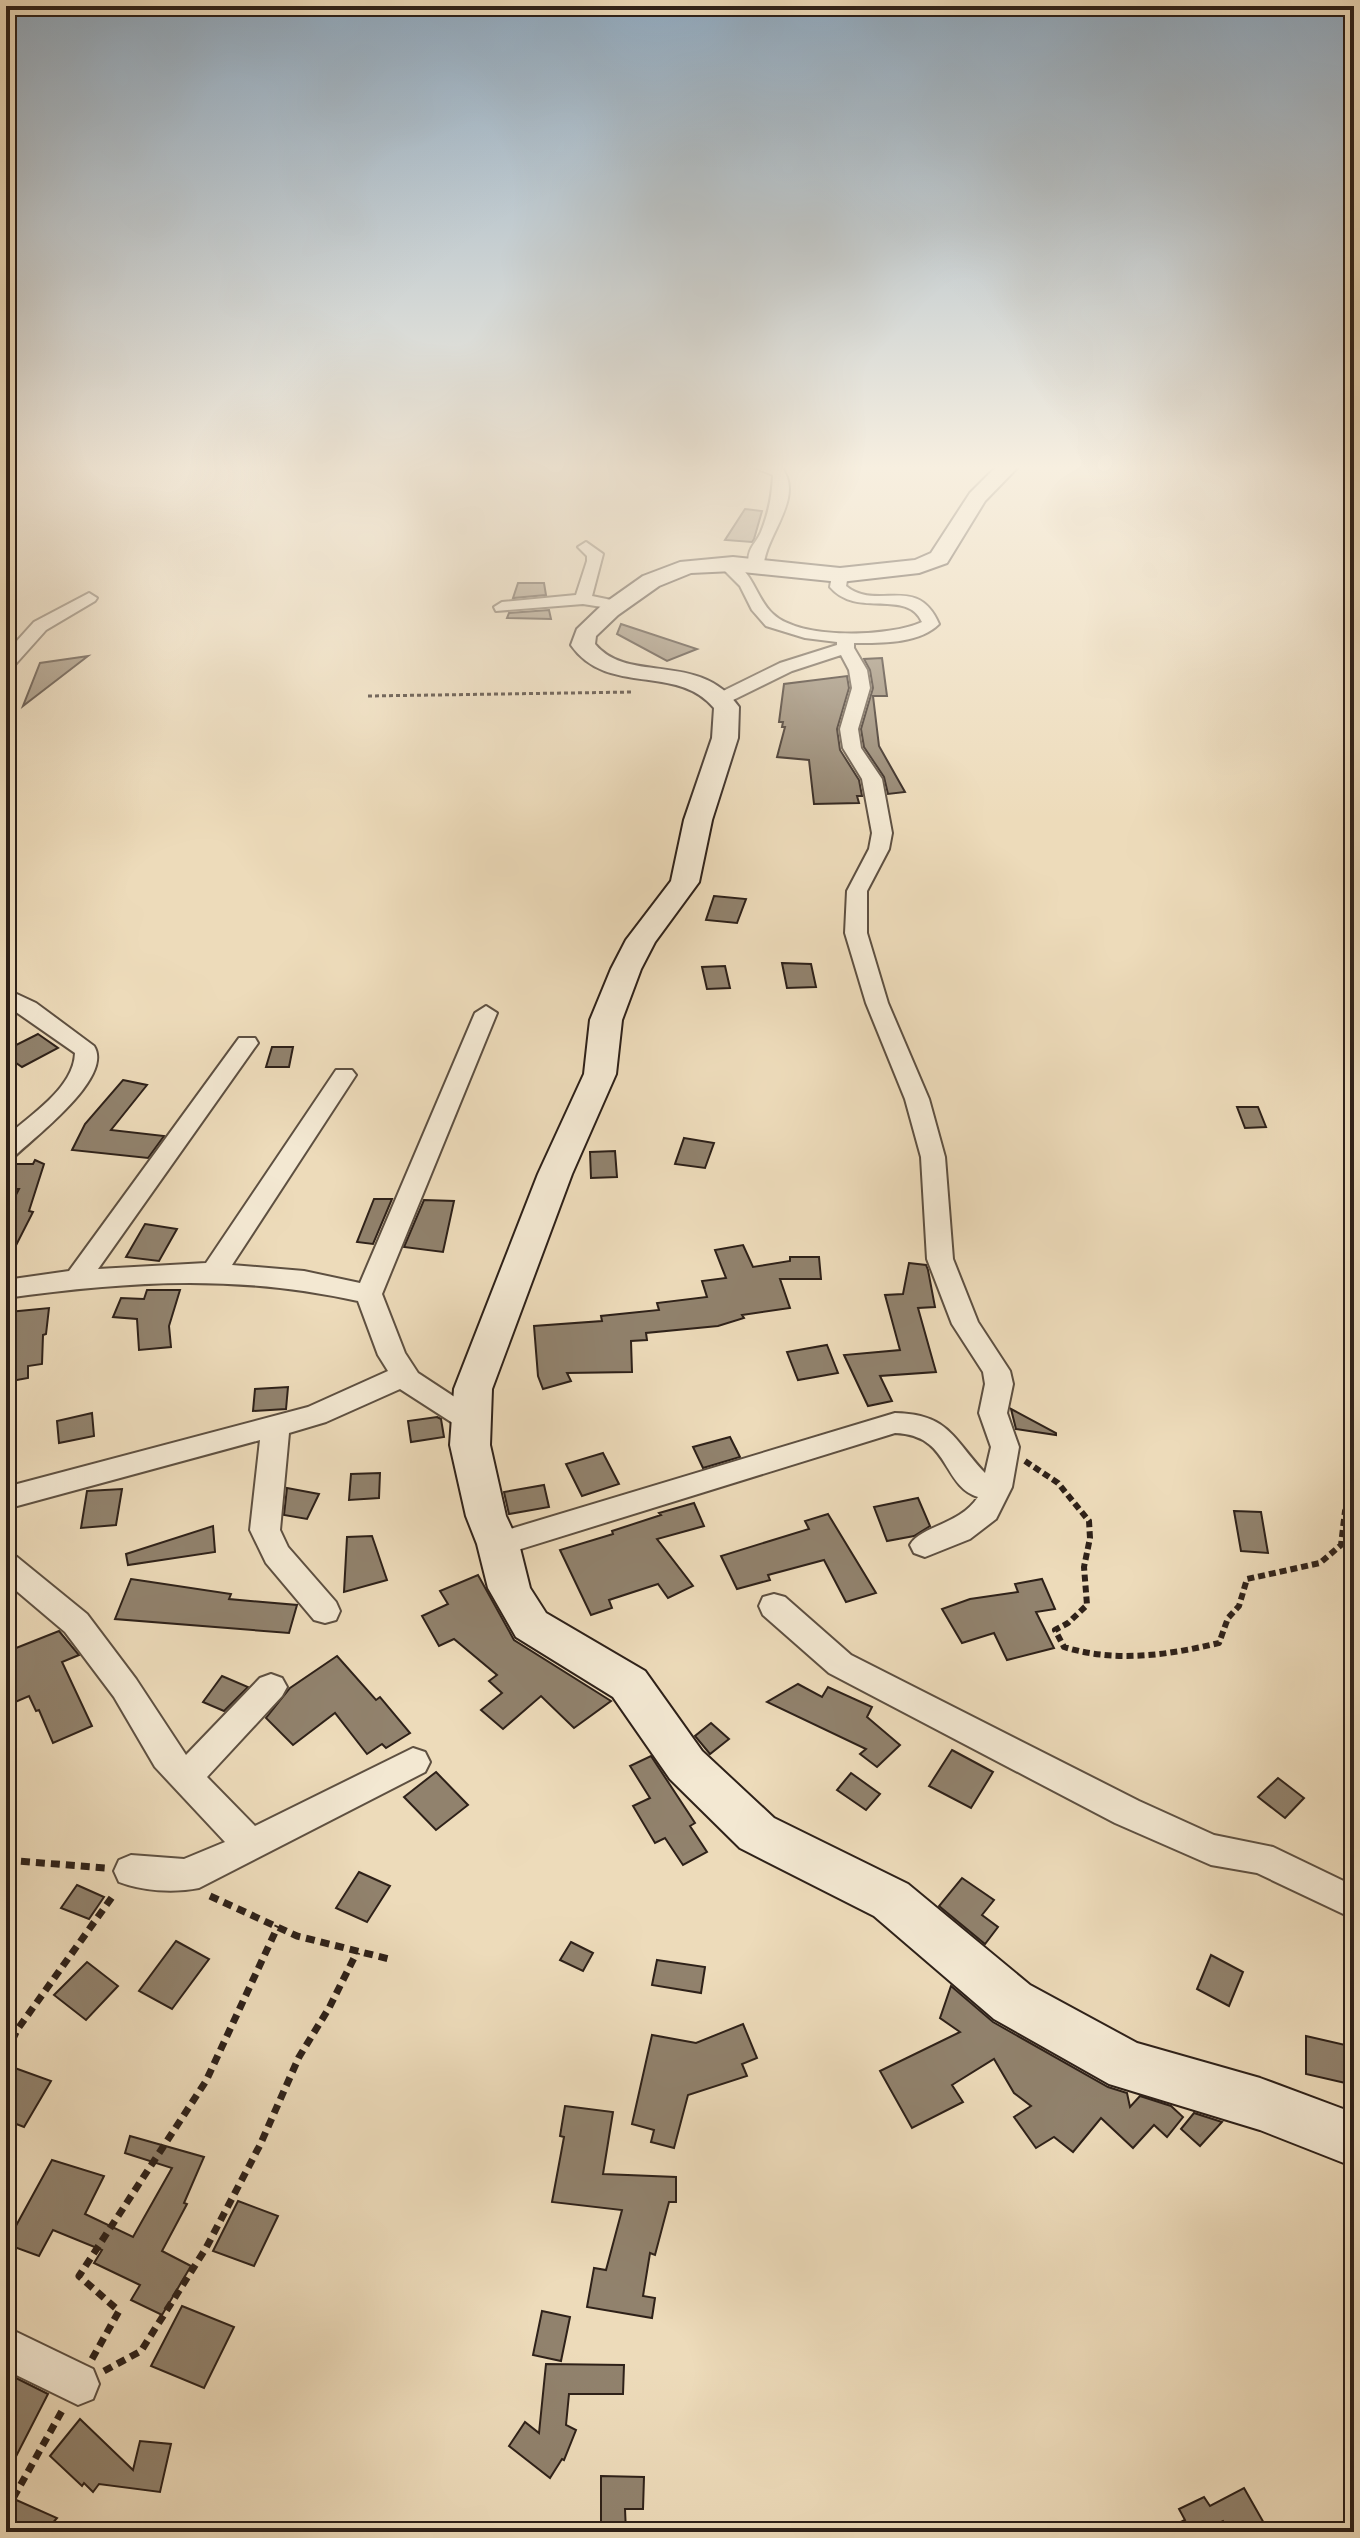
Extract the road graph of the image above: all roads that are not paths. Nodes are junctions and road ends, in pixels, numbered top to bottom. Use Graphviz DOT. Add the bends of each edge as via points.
graph roads {
  1 [pos="597,582"];
  2 [pos="647,582"];
  3 [pos="747,582"];
  4 [pos="839,582"];
  5 [pos="89,598"];
  6 [pos="599,602"];
  7 [pos="502,607"];
  8 [pos="846,642"];
  9 [pos="6,664"];
  10 [pos="723,698"];
  11 [pos="6,996"];
  12 [pos="486,1013"];
  13 [pos="247,1043"];
  14 [pos="344,1075"];
  15 [pos="6,1151"];
  16 [pos="214,1272"];
  17 [pos="77,1279"];
  18 [pos="6,1289"];
  19 [pos="369,1294"];
  20 [pos="405,1375"];
  21 [pos="469,1420"];
  22 [pos="276,1426"];
  23 [pos="997,1487"];
  24 [pos="6,1498"];
  25 [pos="498,1544"];
  26 [pos="925,1545"];
  27 [pos="6,1565"];
  28 [pos="774,1606"];
  29 [pos="325,1611"];
  30 [pos="271,1687"];
  31 [pos="413,1762"];
  32 [pos="186,1777"];
  33 [pos="251,1846"];
  34 [pos="131,1871"];
  35 [pos="1354,1903"];
  36 [pos="1354,2140"];
  37 [pos="6,2348"];
  38 [pos="78,2384"];
  1 -- 6 [label="street"];
  2 -- 6 [label="street"];
  3 -- 8 [label="street" via="761,613 773,623"];
  4 -- 8 [label="street" via="845,595 861,600 919,604 931,624 912,634"];
  5 -- 9 [label="street" via="40,626"];
  6 -- 7 [label="street"];
  6 -- 10 [label="street" via="583,645 592,657 616,667 704,684"];
  8 -- 10 [label="street"];
  8 -- 23 [label="street" via="861,688 849,729 852,748 872,779 882,833 857,891 856,933 933,1157 940,1259 965,1324 996,1371 993,1413 1005,1447"];
  10 -- 21 [label="street" via="725,738 698,820 685,882 626,969 606,1020 600,1074 555,1174 473,1389"];
  11 -- 15 [label="street" via="86,1051 86,1067 77,1084"];
  12 -- 19 [label="street"];
  13 -- 17 [label="street"];
  14 -- 16 [label="street"];
  16 -- 17 [label="street"];
  16 -- 19 [label="street" via="304,1280"];
  17 -- 18 [label="street"];
  19 -- 20 [label="street"];
  20 -- 21 [label="street"];
  20 -- 22 [label="street" via="316,1415"];
  21 -- 25 [label="street" via="483,1502"];
  22 -- 24 [label="street"];
  22 -- 29 [label="street" via="265,1530 277,1555"];
  23 -- 25 [label="street" via="981,1487 931,1427 895,1423"];
  23 -- 26 [label="street" via="990,1510 960,1531"];
  25 -- 36 [label="street" via="509,1588 531,1625 629,1684 686,1765 757,1833 891,1900 1012,2002 1127,2066 1260,2104"];
  27 -- 32 [label="street" via="76,1623"];
  28 -- 35 [label="street" via="840,1664 1127,1812 1211,1850 1261,1858"];
  30 -- 32 [label="street"];
  31 -- 33 [label="street"];
  32 -- 33 [label="street"];
  33 -- 34 [label="street" via="199,1872"];
  37 -- 38 [label="street"];
}
